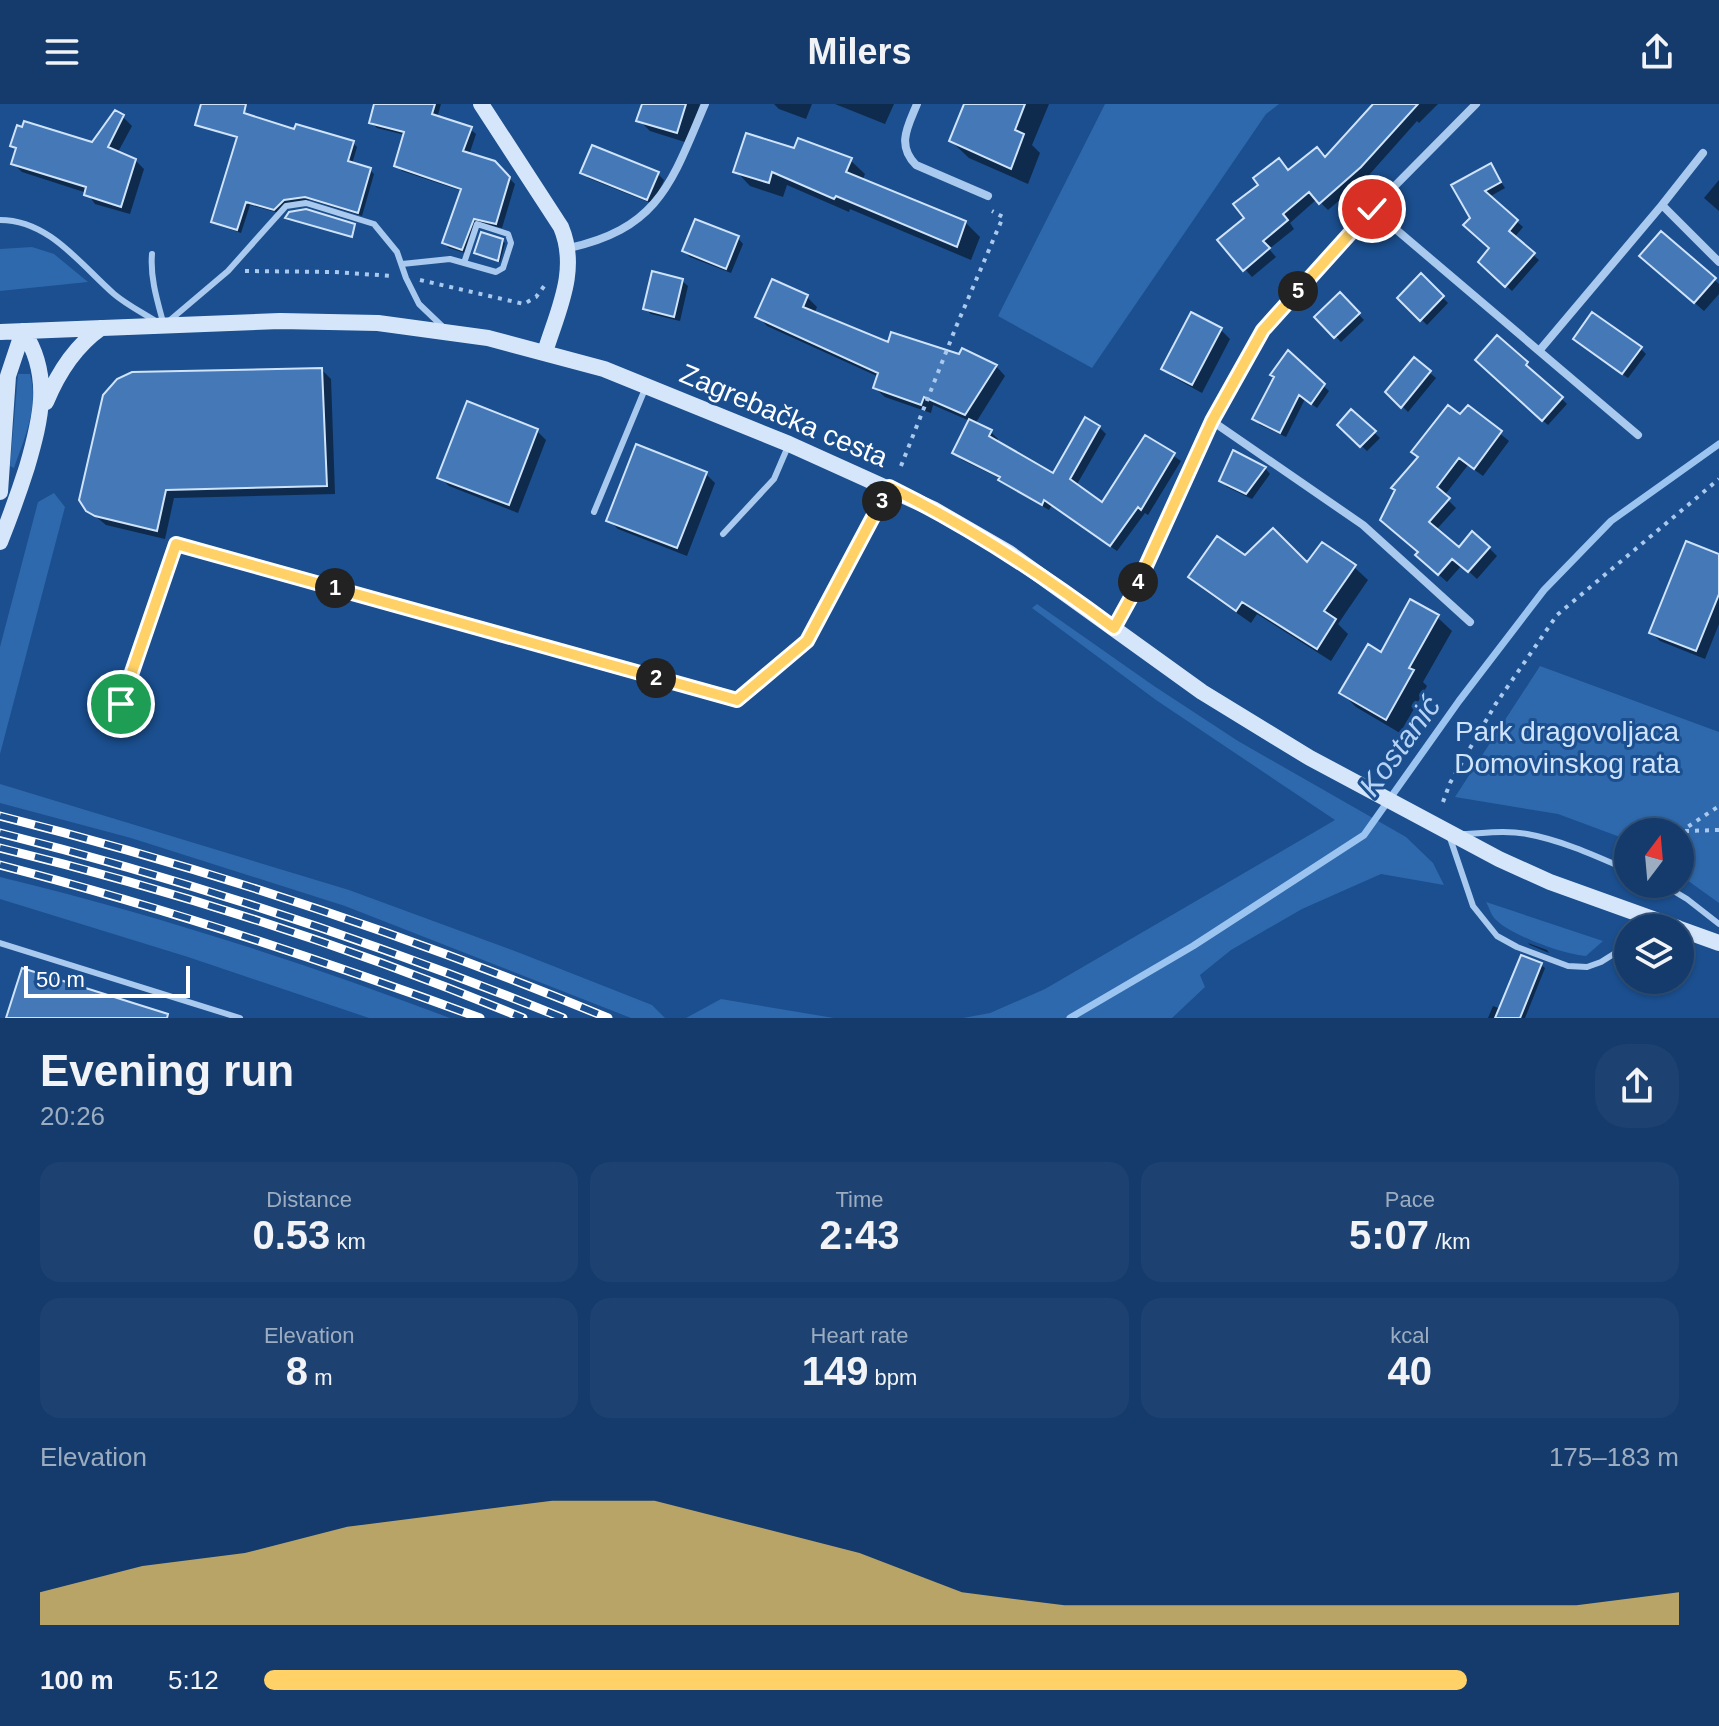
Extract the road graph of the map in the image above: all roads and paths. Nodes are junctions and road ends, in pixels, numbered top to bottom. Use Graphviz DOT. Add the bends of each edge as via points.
graph roads {
  1 [pos="481,104"];
  2 [pos="705,104"];
  3 [pos="917,104"];
  4 [pos="1476,104"];
  5 [pos="1703,153"];
  6 [pos="988,196"];
  7 [pos="1662,205"];
  8 [pos="1372,209"];
  9 [pos="0,220"];
  10 [pos="569,248"];
  11 [pos="152,254"];
  12 [pos="1719,262"];
  13 [pos="464,263"];
  14 [pos="402,264"];
  15 [pos="240,271"];
  16 [pos="549,274"];
  17 [pos="389,276"];
  18 [pos="419,280"];
  19 [pos="164,325"];
  20 [pos="101,328"];
  21 [pos="23,331"];
  22 [pos="0,332"];
  23 [pos="451,332"];
  24 [pos="1539,351"];
  25 [pos="545,352"];
  26 [pos="646,386"];
  27 [pos="3,404"];
  28 [pos="41,413"];
  29 [pos="1212,421"];
  30 [pos="1638,435"];
  31 [pos="789,444"];
  32 [pos="901,466"];
  33 [pos="1719,479"];
  34 [pos="889,487"];
  35 [pos="0,492"];
  36 [pos="594,512"];
  37 [pos="723,534"];
  38 [pos="0,542"];
  39 [pos="1470,622"];
  40 [pos="1114,628"];
  41 [pos="121,704"];
  42 [pos="1443,802"];
  43 [pos="1719,806"];
  44 [pos="1694,824"];
  45 [pos="1719,830"];
  46 [pos="1694,831"];
  47 [pos="1449,835"];
  48 [pos="1614,865"];
  49 [pos="1685,898"];
  50 [pos="1638,914"];
  51 [pos="1719,924"];
  52 [pos="1694,934"];
  53 [pos="0,943"];
  54 [pos="1719,943"];
  55 [pos="1614,954"];
  56 [pos="240,1018"];
  1 -- 10 [label="main road" via="561,227"];
  2 -- 10 [label="street" via="663,197 624,229"];
  3 -- 6 [label="street" via="904,134 908,157"];
  4 -- 8 [label="street"];
  5 -- 7 [label="street"];
  6 -- 32 [label="path" via="984,207 1003,217"];
  7 -- 12 [label="street"];
  7 -- 24 [label="street"];
  8 -- 24 [label="street"];
  8 -- 29 [label="street" via="1263,330"];
  9 -- 19 [label="lane" via="28,223 50,237 116,295"];
  10 -- 25 [label="main road" via="566,285"];
  11 -- 19 [label="lane"];
  13 -- 13 [label="lane" via="496,272 503,268 511,243 508,234 477,224"];
  13 -- 14 [label="lane" via="450,259"];
  14 -- 19 [label="lane" via="374,224 295,203 286,206 228,271"];
  14 -- 23 [label="lane" via="419,304"];
  15 -- 17 [label="path"];
  16 -- 18 [label="path" via="541,292 524,304"];
  19 -- 20 [label="main road, Zagrebačka cesta"];
  19 -- 23 [label="main road, Zagrebačka cesta" via="333,322"];
  20 -- 21 [label="main road, Zagrebačka cesta"];
  20 -- 28 [label="main road" via="71,357"];
  21 -- 22 [label="main road, Zagrebačka cesta"];
  21 -- 27 [label="main road"];
  21 -- 28 [label="main road" via="39,364"];
  23 -- 25 [label="main road, Zagrebačka cesta"];
  24 -- 30 [label="street"];
  25 -- 26 [label="main road, Zagrebačka cesta"];
  26 -- 31 [label="main road, Zagrebačka cesta"];
  26 -- 36 [label="lane"];
  27 -- 35 [label="main road"];
  28 -- 38 [label="main road"];
  29 -- 39 [label="street" via="1363,525"];
  29 -- 40 [label="street"];
  31 -- 34 [label="main road, Zagrebačka cesta"];
  31 -- 37 [label="lane" via="774,479"];
  33 -- 42 [label="path" via="1557,615 1495,705"];
  34 -- 40 [label="main road, Zagrebačka cesta" via="1009,553"];
  34 -- 41 [label="lane" via="807,641 737,700 176,544"];
  40 -- 47 [label="main road, Zagrebačka cesta" via="1258,728"];
  43 -- 44 [label="path"];
  45 -- 46 [label="path"];
  47 -- 48 [label="lane" via="1526,834"];
  47 -- 50 [label="main road, Zagrebačka cesta" via="1550,882"];
  47 -- 55 [label="lane" via="1473,906 1497,936 1568,966 1587,967"];
  49 -- 51 [label="lane"];
  52 -- 54 [label="main road, Zagrebačka cesta"];
  53 -- 56 [label="lane"];
}
